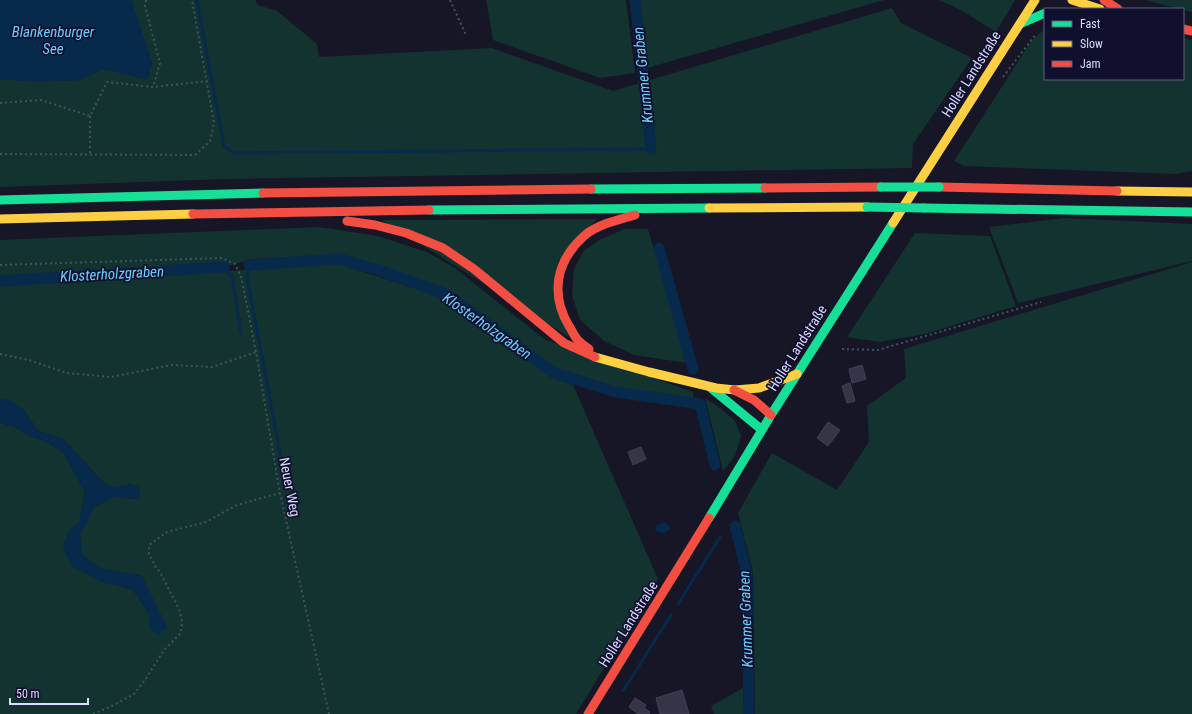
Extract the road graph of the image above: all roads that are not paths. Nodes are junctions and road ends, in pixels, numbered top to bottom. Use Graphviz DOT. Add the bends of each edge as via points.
graph roads {
  1 [pos="1035,0"];
  2 [pos="1104,0"];
  3 [pos="1070,3"];
  4 [pos="1096,8"];
  5 [pos="1116,8"];
  6 [pos="1044,13"];
  7 [pos="1020,24"];
  8 [pos="1180,184"];
  9 [pos="1163,192"];
  10 [pos="1192,192"];
  11 [pos="0,200"];
  12 [pos="653,208"];
  13 [pos="318,211"];
  14 [pos="1192,212"];
  15 [pos="0,220"];
  16 [pos="602,359"];
  17 [pos="797,374"];
  18 [pos="711,388"];
  19 [pos="733,390"];
  20 [pos="771,415"];
  21 [pos="762,430"];
  22 [pos="588,714"];
  1 -- 7 [label="main road, Holler Landstraße"];
  2 -- 5 [label="main road"];
  3 -- 4 [label="main road"];
  6 -- 7 [label="main road"];
  7 -- 17 [label="main road, Holler Landstraße"];
  8 -- 9 [label="main road"];
  9 -- 10 [label="main road"];
  9 -- 11 [label="main road, bridge" via="881,187 644,188 176,194"];
  12 -- 13 [label="main road"];
  12 -- 14 [label="main road, bridge" via="867,207"];
  12 -- 16 [label="main road" via="608,223 585,235 570,252 558,277 557,290 562,314 577,339"];
  13 -- 15 [label="main road"];
  13 -- 16 [label="main road" via="347,221 406,233 443,248 474,269 564,344"];
  16 -- 18 [label="main road"];
  17 -- 19 [label="main road" via="753,390"];
  17 -- 20 [label="main road, Holler Landstraße"];
  18 -- 19 [label="main road"];
  18 -- 21 [label="main road"];
  19 -- 20 [label="main road" via="754,400"];
  20 -- 21 [label="main road, Holler Landstraße"];
  21 -- 22 [label="main road, Holler Landstraße"];
}
